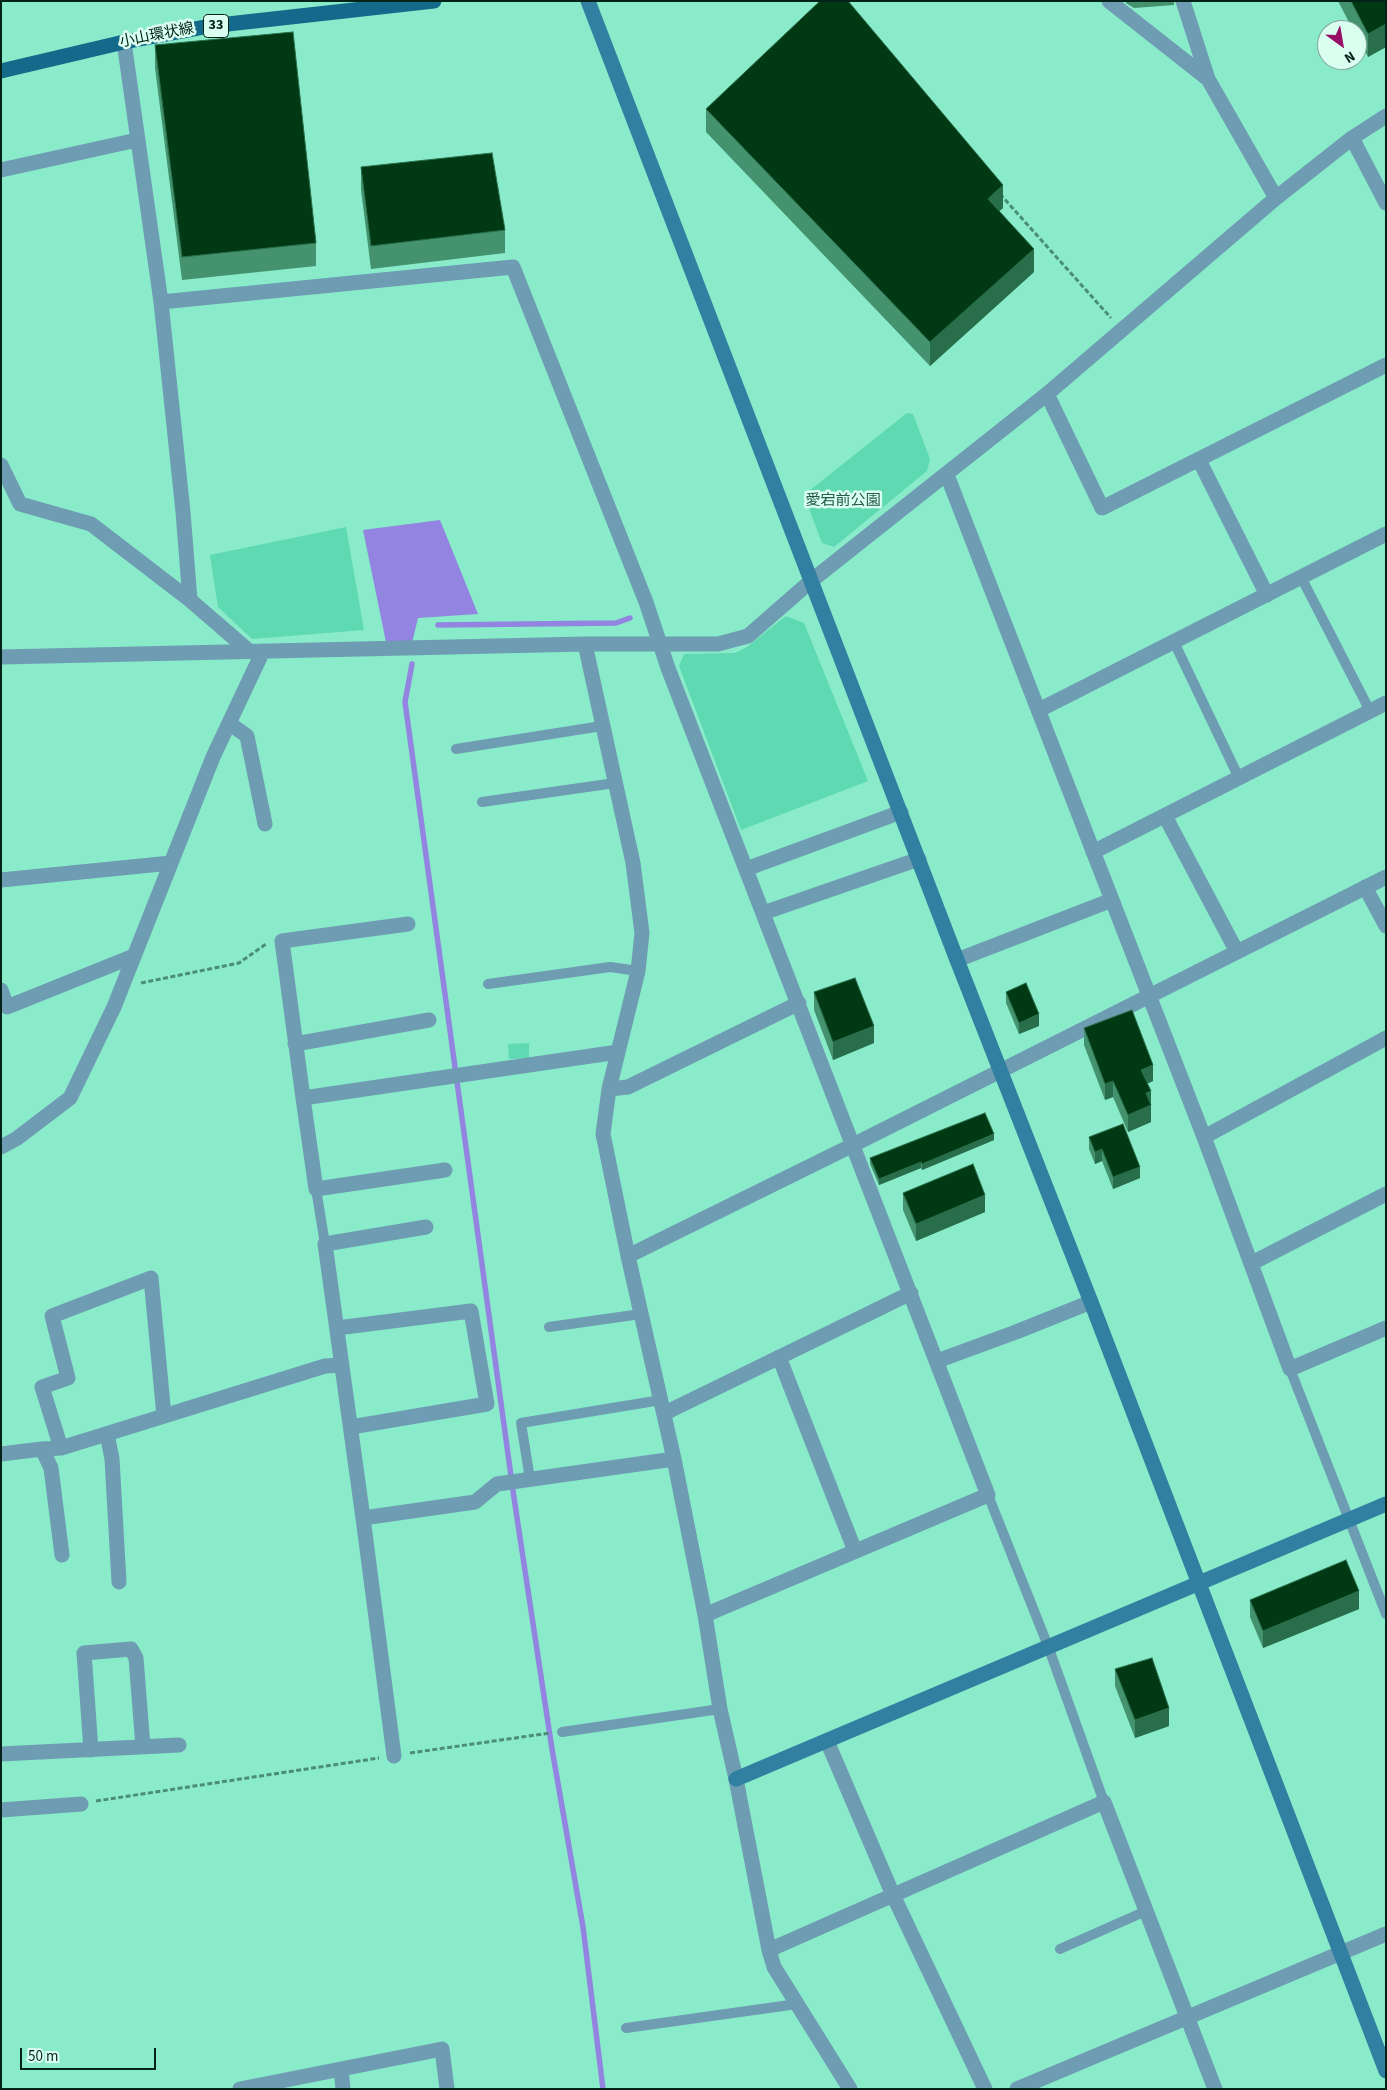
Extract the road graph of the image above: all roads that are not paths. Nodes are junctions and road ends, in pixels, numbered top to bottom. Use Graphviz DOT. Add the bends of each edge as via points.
graph roads {
  1 [pos="434,1"];
  2 [pos="588,1"];
  3 [pos="1109,1"];
  4 [pos="1183,1"];
  5 [pos="409,3"];
  6 [pos="124,42"];
  7 [pos="1,72"];
  8 [pos="1208,79"];
  9 [pos="1386,116"];
  10 [pos="1352,138"];
  11 [pos="137,140"];
  12 [pos="1,170"];
  13 [pos="1276,198"];
  14 [pos="1386,202"];
  15 [pos="161,302"];
  16 [pos="1386,365"];
  17 [pos="1047,394"];
  18 [pos="1199,460"];
  19 [pos="1,465"];
  20 [pos="947,475"];
  21 [pos="1386,534"];
  22 [pos="1301,577"];
  23 [pos="811,582"];
  24 [pos="1267,594"];
  25 [pos="190,600"];
  26 [pos="1174,642"];
  27 [pos="585,644"];
  28 [pos="660,646"];
  29 [pos="256,651"];
  30 [pos="1,657"];
  31 [pos="1386,703"];
  32 [pos="1038,710"];
  33 [pos="1370,711"];
  34 [pos="229,723"];
  35 [pos="602,726"];
  36 [pos="456,749"];
  37 [pos="1239,778"];
  38 [pos="615,782"];
  39 [pos="482,802"];
  40 [pos="901,812"];
  41 [pos="1165,816"];
  42 [pos="265,824"];
  43 [pos="1093,852"];
  44 [pos="919,859"];
  45 [pos="171,863"];
  46 [pos="746,869"];
  47 [pos="1386,877"];
  48 [pos="1,880"];
  49 [pos="1365,888"];
  50 [pos="1112,900"];
  51 [pos="763,913"];
  52 [pos="408,924"];
  53 [pos="1386,926"];
  54 [pos="1237,952"];
  55 [pos="134,956"];
  56 [pos="957,960"];
  57 [pos="638,971"];
  58 [pos="488,984"];
  59 [pos="1,990"];
  60 [pos="1148,997"];
  61 [pos="799,1003"];
  62 [pos="429,1020"];
  63 [pos="1386,1038"];
  64 [pos="295,1044"];
  65 [pos="618,1052"];
  66 [pos="1001,1071"];
  67 [pos="609,1089"];
  68 [pos="303,1098"];
  69 [pos="1204,1137"];
  70 [pos="851,1146"];
  71 [pos="1,1147"];
  72 [pos="445,1170"];
  73 [pos="316,1189"];
  74 [pos="1386,1194"];
  75 [pos="426,1226"];
  76 [pos="324,1244"];
  77 [pos="628,1256"];
  78 [pos="1252,1263"];
  79 [pos="911,1293"];
  80 [pos="1092,1302"];
  81 [pos="641,1314"];
  82 [pos="549,1327"];
  83 [pos="337,1328"];
  84 [pos="1386,1328"];
  85 [pos="779,1357"];
  86 [pos="937,1361"];
  87 [pos="342,1365"];
  88 [pos="1290,1369"];
  89 [pos="663,1406"];
  90 [pos="164,1416"];
  91 [pos="351,1427"];
  92 [pos="108,1434"];
  93 [pos="61,1448"];
  94 [pos="42,1449"];
  95 [pos="1,1454"];
  96 [pos="674,1460"];
  97 [pos="530,1479"];
  98 [pos="988,1495"];
  99 [pos="1386,1504"];
  100 [pos="363,1518"];
  101 [pos="1349,1519"];
  102 [pos="855,1552"];
  103 [pos="62,1555"];
  104 [pos="119,1582"];
  105 [pos="1199,1584"];
  106 [pos="1386,1614"];
  107 [pos="705,1615"];
  108 [pos="1048,1646"];
  109 [pos="720,1709"];
  110 [pos="562,1732"];
  111 [pos="827,1741"];
  112 [pos="179,1746"];
  113 [pos="143,1747"];
  114 [pos="90,1750"];
  115 [pos="1,1754"];
  116 [pos="394,1756"];
  117 [pos="736,1779"];
  118 [pos="1104,1802"];
  119 [pos="81,1804"];
  120 [pos="1,1810"];
  121 [pos="893,1895"];
  122 [pos="1146,1911"];
  123 [pos="1386,1934"];
  124 [pos="1060,1949"];
  125 [pos="769,1950"];
  126 [pos="1340,1952"];
  127 [pos="797,2004"];
  128 [pos="1188,2017"];
  129 [pos="626,2028"];
  130 [pos="341,2069"];
  131 [pos="1386,2071"];
  132 [pos="240,2089"];
  133 [pos="343,2089"];
  134 [pos="447,2089"];
  135 [pos="850,2089"];
  136 [pos="985,2089"];
  137 [pos="1018,2089"];
  138 [pos="1215,2089"];
  1 -- 5 [label="main road, 小山環状線 / 33"];
  2 -- 23 [label="street"];
  3 -- 8 [label="street"];
  4 -- 8 [label="street"];
  5 -- 6 [label="main road, 小山環状線 / 33" via="210,26"];
  6 -- 7 [label="main road, 小山環状線 / 33"];
  6 -- 11 [label="street"];
  8 -- 13 [label="street"];
  9 -- 10 [label="street"];
  10 -- 13 [label="street"];
  10 -- 14 [label="street"];
  11 -- 12 [label="street"];
  11 -- 15 [label="street"];
  13 -- 17 [label="street"];
  15 -- 25 [label="street"];
  15 -- 28 [label="street" via="513,267 646,602"];
  16 -- 18 [label="street"];
  17 -- 18 [label="street" via="1102,508"];
  17 -- 20 [label="street"];
  18 -- 24 [label="street"];
  19 -- 25 [label="street" via="20,504 91,524"];
  20 -- 23 [label="street"];
  20 -- 32 [label="street"];
  21 -- 22 [label="street"];
  22 -- 24 [label="street"];
  22 -- 33 [label="lane"];
  23 -- 28 [label="street" via="748,636 718,644"];
  23 -- 40 [label="street"];
  24 -- 26 [label="street"];
  25 -- 29 [label="street"];
  26 -- 32 [label="street"];
  26 -- 37 [label="lane"];
  27 -- 28 [label="street"];
  27 -- 29 [label="street"];
  27 -- 35 [label="street"];
  28 -- 46 [label="street"];
  29 -- 30 [label="street"];
  29 -- 34 [label="street"];
  31 -- 33 [label="street"];
  32 -- 43 [label="street"];
  33 -- 37 [label="street"];
  34 -- 42 [label="street" via="248,736"];
  34 -- 45 [label="street"];
  35 -- 36 [label="lane"];
  35 -- 38 [label="street"];
  37 -- 41 [label="street"];
  38 -- 39 [label="lane"];
  38 -- 57 [label="street" via="633,863 642,933"];
  40 -- 44 [label="street"];
  40 -- 46 [label="street"];
  41 -- 43 [label="street"];
  41 -- 54 [label="street"];
  43 -- 50 [label="street"];
  44 -- 51 [label="street"];
  44 -- 56 [label="street"];
  45 -- 48 [label="street"];
  45 -- 55 [label="street"];
  46 -- 51 [label="street"];
  47 -- 49 [label="street"];
  49 -- 53 [label="street"];
  49 -- 54 [label="street"];
  50 -- 56 [label="street"];
  50 -- 60 [label="street"];
  51 -- 61 [label="street"];
  52 -- 64 [label="street" via="282,941"];
  54 -- 60 [label="street"];
  55 -- 59 [label="street" via="7,1007"];
  55 -- 71 [label="street" via="114,1007 70,1098"];
  56 -- 66 [label="street"];
  57 -- 58 [label="lane" via="610,967"];
  57 -- 65 [label="street"];
  60 -- 66 [label="street"];
  60 -- 69 [label="street"];
  61 -- 67 [label="street" via="628,1087"];
  61 -- 70 [label="street"];
  62 -- 64 [label="street"];
  63 -- 69 [label="street"];
  64 -- 68 [label="street"];
  65 -- 67 [label="street"];
  65 -- 68 [label="street"];
  66 -- 70 [label="street"];
  66 -- 80 [label="street"];
  67 -- 77 [label="street" via="603,1134"];
  68 -- 73 [label="street"];
  69 -- 78 [label="street"];
  70 -- 77 [label="street"];
  70 -- 79 [label="street"];
  72 -- 73 [label="street"];
  73 -- 76 [label="lane"];
  74 -- 78 [label="street"];
  75 -- 76 [label="street"];
  76 -- 83 [label="street"];
  77 -- 81 [label="street"];
  78 -- 88 [label="street"];
  79 -- 85 [label="street"];
  79 -- 86 [label="street"];
  80 -- 86 [label="street"];
  80 -- 105 [label="street"];
  81 -- 82 [label="lane"];
  81 -- 89 [label="street"];
  83 -- 87 [label="street"];
  83 -- 91 [label="street" via="472,1311 487,1404"];
  84 -- 88 [label="street"];
  85 -- 89 [label="street"];
  85 -- 102 [label="street"];
  86 -- 98 [label="street"];
  87 -- 90 [label="street" via="325,1366"];
  87 -- 91 [label="street"];
  88 -- 101 [label="lane"];
  89 -- 96 [label="street"];
  89 -- 97 [label="lane" via="521,1423"];
  90 -- 92 [label="street"];
  90 -- 93 [label="street" via="151,1278 52,1316 68,1378 42,1387"];
  91 -- 100 [label="street"];
  92 -- 93 [label="street"];
  92 -- 104 [label="street"];
  93 -- 94 [label="street"];
  94 -- 95 [label="street"];
  94 -- 103 [label="street" via="51,1468"];
  96 -- 97 [label="street"];
  96 -- 107 [label="street"];
  97 -- 100 [label="street" via="497,1484 475,1502"];
  98 -- 102 [label="street"];
  98 -- 108 [label="lane"];
  99 -- 101 [label="street"];
  100 -- 116 [label="street"];
  101 -- 105 [label="street"];
  101 -- 106 [label="lane"];
  102 -- 107 [label="street"];
  105 -- 108 [label="street"];
  105 -- 126 [label="street"];
  107 -- 109 [label="street"];
  108 -- 111 [label="street"];
  108 -- 118 [label="lane"];
  109 -- 110 [label="lane"];
  109 -- 117 [label="street"];
  111 -- 117 [label="street"];
  111 -- 121 [label="street"];
  112 -- 113 [label="street"];
  113 -- 114 [label="street"];
  113 -- 114 [label="street" via="136,1658 132,1649 84,1653"];
  114 -- 115 [label="street"];
  117 -- 125 [label="street"];
  118 -- 121 [label="street"];
  118 -- 122 [label="street"];
  119 -- 120 [label="street"];
  121 -- 125 [label="street"];
  121 -- 136 [label="street"];
  122 -- 124 [label="lane"];
  122 -- 128 [label="street"];
  123 -- 126 [label="street"];
  125 -- 127 [label="street" via="774,1968"];
  126 -- 128 [label="street"];
  126 -- 131 [label="street"];
  127 -- 129 [label="lane"];
  127 -- 135 [label="street"];
  128 -- 137 [label="street"];
  128 -- 138 [label="street"];
  130 -- 132 [label="street"];
  130 -- 133 [label="street"];
  130 -- 134 [label="street" via="442,2049"];
}
